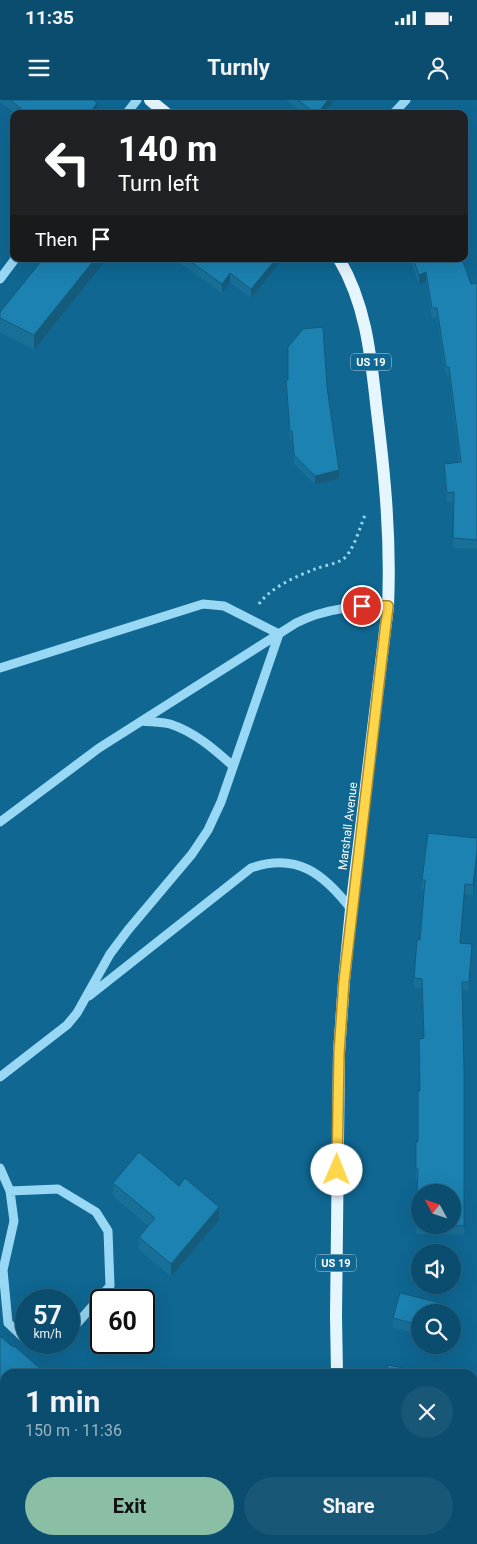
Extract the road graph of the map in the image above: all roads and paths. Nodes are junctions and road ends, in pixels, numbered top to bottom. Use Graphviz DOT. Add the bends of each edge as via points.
graph roads {
  1 [pos="137,100"];
  2 [pos="150,100"];
  3 [pos="406,100"];
  4 [pos="129,110"];
  5 [pos="162,110"];
  6 [pos="397,110"];
  7 [pos="13,262"];
  8 [pos="341,262"];
  9 [pos="0,279"];
  10 [pos="366,515"];
  11 [pos="388,606"];
  12 [pos="249,619"];
  13 [pos="279,634"];
  14 [pos="0,668"];
  15 [pos="142,721"];
  16 [pos="233,766"];
  17 [pos="0,822"];
  18 [pos="351,909"];
  19 [pos="85,999"];
  20 [pos="0,1077"];
  21 [pos="0,1168"];
  22 [pos="10,1191"];
  23 [pos="80,1320"];
  24 [pos="15,1330"];
  25 [pos="337,1369"];
  1 -- 4 [label="street"];
  2 -- 5 [label="main road"];
  3 -- 6 [label="street"];
  7 -- 9 [label="street"];
  8 -- 11 [label="main road, Marshall Avenue / US 19" via="358,298 369,348 388,505"];
  10 -- 12 [label="path" via="349,553 341,560 314,569 273,591"];
  11 -- 13 [label="street" via="328,611 311,616"];
  11 -- 18 [label="main road, Marshall Avenue / US 19"];
  12 -- 13 [label="street"];
  12 -- 14 [label="street" via="224,606 203,604"];
  13 -- 15 [label="street"];
  13 -- 16 [label="street"];
  15 -- 16 [label="street" via="170,724 193,735"];
  15 -- 17 [label="street"];
  16 -- 19 [label="street" via="208,830 110,954"];
  18 -- 19 [label="street" via="336,889 306,867 284,862 265,863 251,868"];
  18 -- 25 [label="main road, Marshall Avenue / US 19" via="339,1053"];
  19 -- 20 [label="street" via="67,1025"];
  21 -- 22 [label="street"];
  22 -- 23 [label="street" via="58,1189 96,1212 108,1231 110,1286"];
  22 -- 24 [label="street" via="14,1221 3,1270 8,1323"];
}
